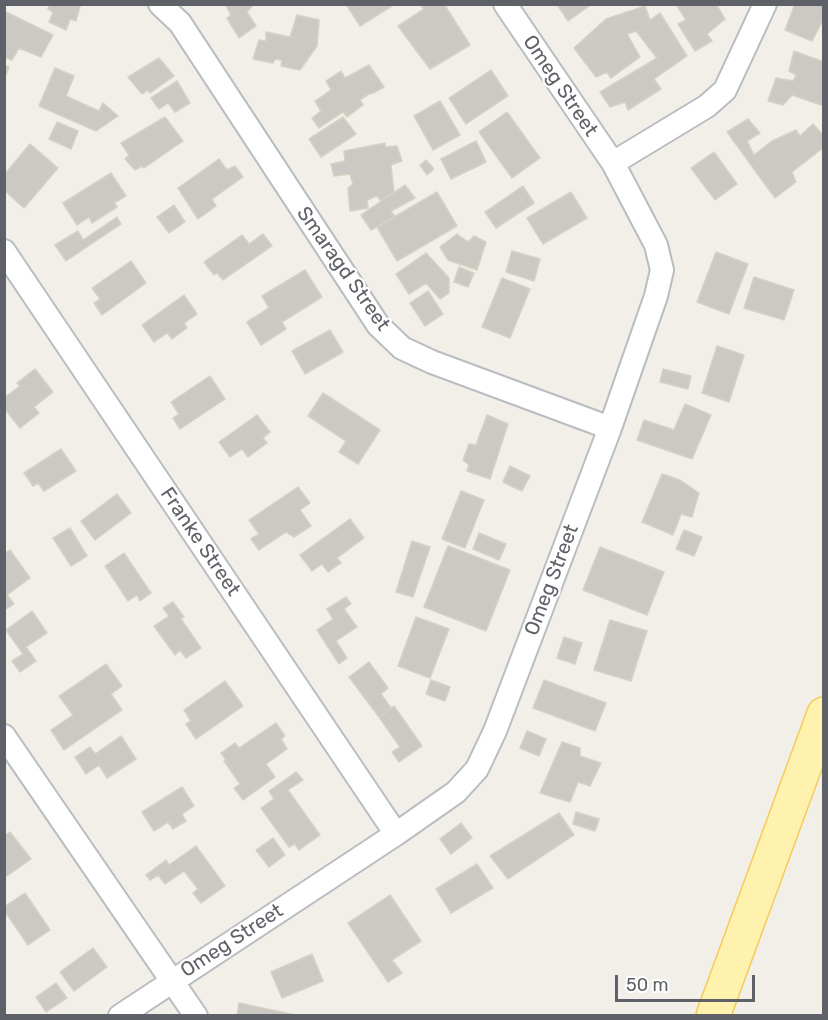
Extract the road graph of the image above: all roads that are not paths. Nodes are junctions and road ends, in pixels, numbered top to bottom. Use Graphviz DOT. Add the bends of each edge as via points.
graph roads {
  1 [pos="160,4"];
  2 [pos="505,4"];
  3 [pos="765,4"];
  4 [pos="613,163"];
  5 [pos="4,251"];
  6 [pos="610,428"];
  7 [pos="824,714"];
  8 [pos="4,736"];
  9 [pos="396,834"];
  10 [pos="171,981"];
  11 [pos="120,1016"];
  12 [pos="195,1016"];
  13 [pos="713,1016"];
  1 -- 6 [label="street, Smaragd Street" via="180,23 378,325 402,348"];
  2 -- 4 [label="street, Omeg Street"];
  3 -- 4 [label="street" via="725,90 707,106"];
  4 -- 6 [label="street, Omeg Street" via="656,245 662,270"];
  5 -- 9 [label="street, Franke Street"];
  6 -- 9 [label="street, Omeg Street" via="477,769 456,792"];
  7 -- 13 [label="main road"];
  8 -- 10 [label="street"];
  9 -- 10 [label="street, Omeg Street"];
  10 -- 11 [label="street, Omeg Street"];
  10 -- 12 [label="street"];
}
